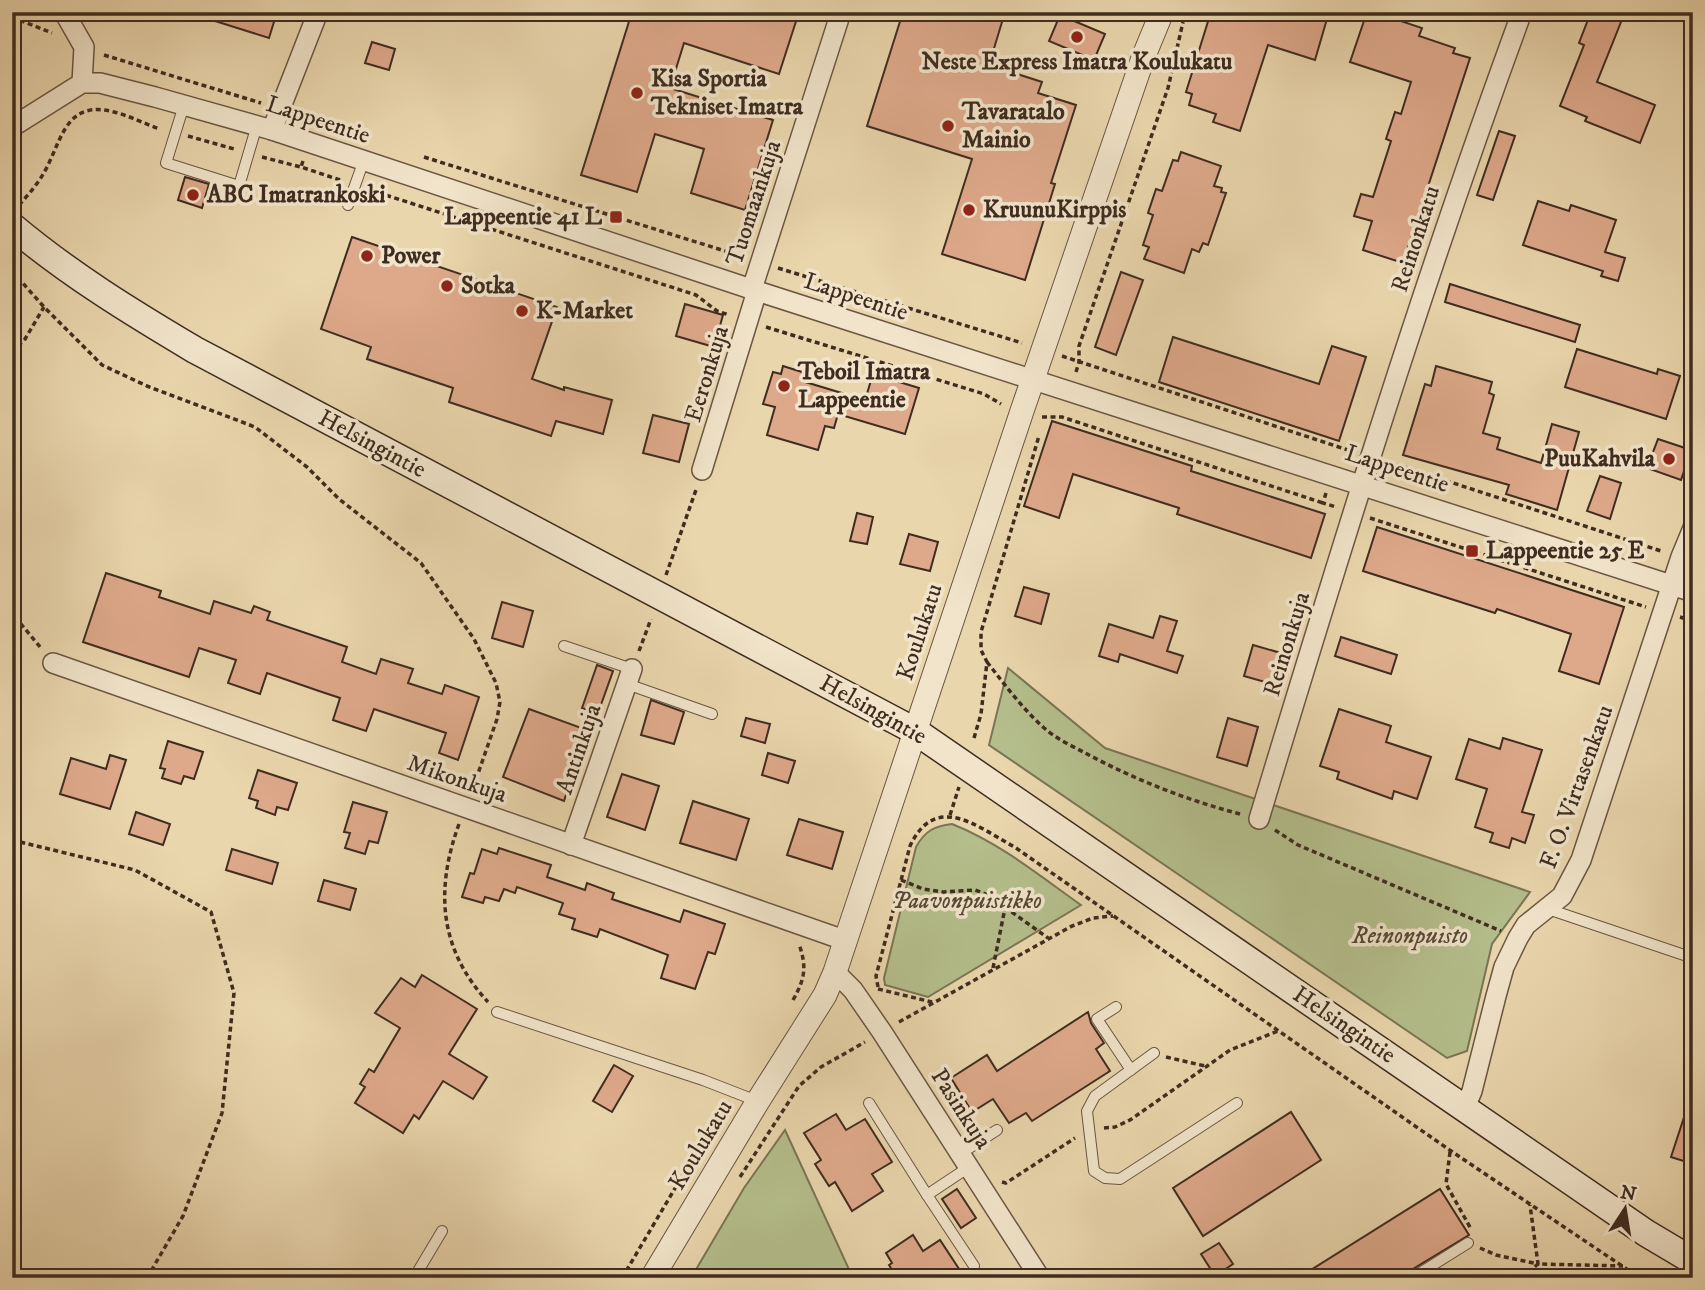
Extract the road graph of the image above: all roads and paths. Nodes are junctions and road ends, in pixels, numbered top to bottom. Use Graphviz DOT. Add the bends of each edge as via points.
graph roads {
  1 [pos="64,12"];
  2 [pos="318,12"];
  3 [pos="841,12"];
  4 [pos="1161,12"];
  5 [pos="1186,12"];
  6 [pos="1522,12"];
  7 [pos="12,18"];
  8 [pos="84,47"];
  9 [pos="82,83"];
  10 [pos="184,105"];
  11 [pos="279,108"];
  12 [pos="12,127"];
  13 [pos="265,127"];
  14 [pos="175,133"];
  15 [pos="309,142"];
  16 [pos="249,153"];
  17 [pos="422,156"];
  18 [pos="365,160"];
  19 [pos="301,167"];
  20 [pos="355,185"];
  21 [pos="348,205"];
  22 [pos="12,212"];
  23 [pos="12,226"];
  24 [pos="760,262"];
  25 [pos="12,271"];
  26 [pos="755,290"];
  27 [pos="44,307"];
  28 [pos="748,322"];
  29 [pos="1043,350"];
  30 [pos="12,352"];
  31 [pos="1079,362"];
  32 [pos="1033,379"];
  33 [pos="1022,411"];
  34 [pos="1041,430"];
  35 [pos="1371,456"];
  36 [pos="702,470"];
  37 [pos="1331,474"];
  38 [pos="1361,483"];
  39 [pos="1323,503"];
  40 [pos="1352,513"];
  41 [pos="1693,528"];
  42 [pos="1681,557"];
  43 [pos="1672,585"];
  44 [pos="1693,592"];
  45 [pos="659,596"];
  46 [pos="1663,612"];
  47 [pos="12,616"];
  48 [pos="1693,621"];
  49 [pos="12,622"];
  50 [pos="21,624"];
  51 [pos="564,646"];
  52 [pos="53,663"];
  53 [pos="629,677"];
  54 [pos="712,714"];
  55 [pos="915,731"];
  56 [pos="974,738"];
  57 [pos="960,784"];
  58 [pos="465,808"];
  59 [pos="950,815"];
  60 [pos="1259,819"];
  61 [pos="973,824"];
  62 [pos="12,840"];
  63 [pos="571,845"];
  64 [pos="901,880"];
  65 [pos="1005,908"];
  66 [pos="1548,909"];
  67 [pos="1113,916"];
  68 [pos="787,921"];
  69 [pos="1048,938"];
  70 [pos="844,940"];
  71 [pos="1693,958"];
  72 [pos="993,969"];
  73 [pos="835,972"];
  74 [pos="878,988"];
  75 [pos="934,1003"];
  76 [pos="1116,1007"];
  77 [pos="788,1009"];
  78 [pos="497,1012"];
  79 [pos="897,1024"];
  80 [pos="1278,1031"];
  81 [pos="1154,1053"];
  82 [pos="1205,1066"];
  83 [pos="1131,1070"];
  84 [pos="758,1101"];
  85 [pos="1237,1102"];
  86 [pos="869,1103"];
  87 [pos="1465,1108"];
  88 [pos="1088,1129"];
  89 [pos="997,1130"];
  90 [pos="1451,1151"];
  91 [pos="964,1161"];
  92 [pos="999,1181"];
  93 [pos="927,1195"];
  94 [pos="1530,1205"];
  95 [pos="442,1231"];
  96 [pos="1468,1243"];
  97 [pos="1693,1261"];
  98 [pos="1538,1264"];
  99 [pos="974,1266"];
  100 [pos="1623,1266"];
  101 [pos="147,1278"];
  102 [pos="414,1278"];
  103 [pos="652,1278"];
  104 [pos="1040,1278"];
  105 [pos="1412,1278"];
  106 [pos="1522,1278"];
  107 [pos="1640,1278"];
  1 -- 8 [label="street"];
  2 -- 11 [label="street"];
  3 -- 24 [label="street, Tuomaankuja"];
  4 -- 29 [label="street, Koulukatu"];
  5 -- 31 [label="path" via="1168,88 1079,346"];
  6 -- 35 [label="street, Reinonkatu"];
  7 -- 8 [label="path"];
  8 -- 9 [label="street"];
  8 -- 11 [label="path"];
  9 -- 10 [label="street, Lappeentie" via="100,83"];
  9 -- 12 [label="street"];
  10 -- 13 [label="street, Lappeentie"];
  10 -- 14 [label="lane"];
  11 -- 13 [label="street"];
  13 -- 15 [label="street, Lappeentie"];
  13 -- 16 [label="lane"];
  14 -- 16 [label="path"];
  14 -- 16 [label="lane" via="166,163 239,186"];
  14 -- 22 [label="path" via="113,111 85,110 67,124 32,191"];
  15 -- 18 [label="street, Lappeentie"];
  15 -- 19 [label="path"];
  16 -- 19 [label="path"];
  17 -- 24 [label="path"];
  18 -- 20 [label="lane"];
  18 -- 26 [label="street, Lappeentie"];
  19 -- 20 [label="path"];
  20 -- 21 [label="lane"];
  20 -- 28 [label="path" via="696,295 717,311"];
  23 -- 45 [label="main road, Helsingintie" via="109,298 195,350"];
  24 -- 26 [label="street, Tuomaankuja"];
  24 -- 29 [label="path"];
  25 -- 27 [label="path"];
  26 -- 28 [label="street, Eeronkuja"];
  26 -- 32 [label="street, Lappeentie"];
  27 -- 30 [label="path"];
  27 -- 58 [label="path" via="102,365 255,427 421,564 474,639 496,682 500,702"];
  28 -- 33 [label="path" via="984,394"];
  28 -- 36 [label="street, Eeronkuja"];
  29 -- 31 [label="path"];
  29 -- 32 [label="street, Koulukatu"];
  31 -- 35 [label="path"];
  32 -- 33 [label="street, Koulukatu"];
  32 -- 37 [label="street, Lappeentie"];
  33 -- 39 [label="path" via="1062,418"];
  33 -- 55 [label="street, Koulukatu"];
  34 -- 56 [label="path" via="981,632 981,650 987,662"];
  35 -- 38 [label="street, Reinonkatu"];
  35 -- 42 [label="path"];
  36 -- 45 [label="path"];
  37 -- 38 [label="street, Lappeentie"];
  37 -- 39 [label="path"];
  38 -- 40 [label="street, Reinonkuja"];
  38 -- 43 [label="street, Lappeentie"];
  39 -- 40 [label="path"];
  40 -- 46 [label="path"];
  40 -- 60 [label="street, Reinonkuja"];
  41 -- 42 [label="street, F. O. Virtasenkatu"];
  42 -- 43 [label="street, F. O. Virtasenkatu"];
  43 -- 44 [label="street, Lappeentie"];
  43 -- 46 [label="street, F. O. Virtasenkatu"];
  45 -- 53 [label="path"];
  45 -- 55 [label="main road, Helsingintie"];
  46 -- 48 [label="path"];
  46 -- 66 [label="street, F. O. Virtasenkatu" via="1581,860 1562,896"];
  47 -- 50 [label="path"];
  49 -- 50 [label="path"];
  50 -- 52 [label="path"];
  51 -- 53 [label="lane"];
  52 -- 58 [label="street, Mikonkuja"];
  53 -- 54 [label="lane"];
  53 -- 63 [label="street, Antinkuja"];
  55 -- 70 [label="street, Koulukatu"];
  55 -- 87 [label="main road, Helsingintie"];
  57 -- 59 [label="path"];
  58 -- 63 [label="street, Mikonkuja"];
  58 -- 78 [label="path" via="448,861 443,905 447,930 462,967"];
  61 -- 67 [label="path" via="1016,848"];
  62 -- 101 [label="path" via="135,870 211,912 234,993 222,1113 183,1216"];
  63 -- 68 [label="street, Mikonkuja"];
  64 -- 65 [label="path" via="943,892 975,890"];
  65 -- 69 [label="path"];
  65 -- 72 [label="path"];
  66 -- 71 [label="lane"];
  66 -- 87 [label="street, F. O. Virtasenkatu" via="1526,925 1504,967"];
  67 -- 69 [label="path" via="1093,918"];
  67 -- 80 [label="path"];
  68 -- 70 [label="street, Mikonkuja"];
  68 -- 77 [label="path" via="805,961 802,984"];
  69 -- 72 [label="path"];
  70 -- 73 [label="street, Koulukatu"];
  72 -- 75 [label="path"];
  73 -- 84 [label="street, Koulukatu"];
  73 -- 91 [label="street, Pasinkuja" via="882,1032"];
  74 -- 75 [label="path"];
  75 -- 79 [label="path"];
  76 -- 83 [label="lane" via="1097,1019"];
  78 -- 84 [label="lane"];
  80 -- 82 [label="path"];
  80 -- 90 [label="path"];
  81 -- 82 [label="path"];
  81 -- 83 [label="lane"];
  82 -- 88 [label="path" via="1130,1120 1115,1127"];
  83 -- 88 [label="lane" via="1095,1096 1087,1111"];
  84 -- 103 [label="street, Koulukatu"];
  85 -- 88 [label="lane" via="1119,1179 1094,1171"];
  86 -- 93 [label="lane"];
  87 -- 97 [label="main road, Helsingintie"];
  88 -- 92 [label="path" via="1006,1183"];
  89 -- 91 [label="lane"];
  90 -- 94 [label="path"];
  90 -- 96 [label="path" via="1446,1184 1472,1232"];
  91 -- 93 [label="lane"];
  91 -- 104 [label="street, Pasinkuja"];
  93 -- 99 [label="lane"];
  94 -- 98 [label="path"];
  94 -- 100 [label="path"];
  95 -- 102 [label="lane"];
  96 -- 98 [label="path"];
  96 -- 105 [label="lane"];
  98 -- 100 [label="path"];
  98 -- 106 [label="path"];
  100 -- 107 [label="path"];
}
